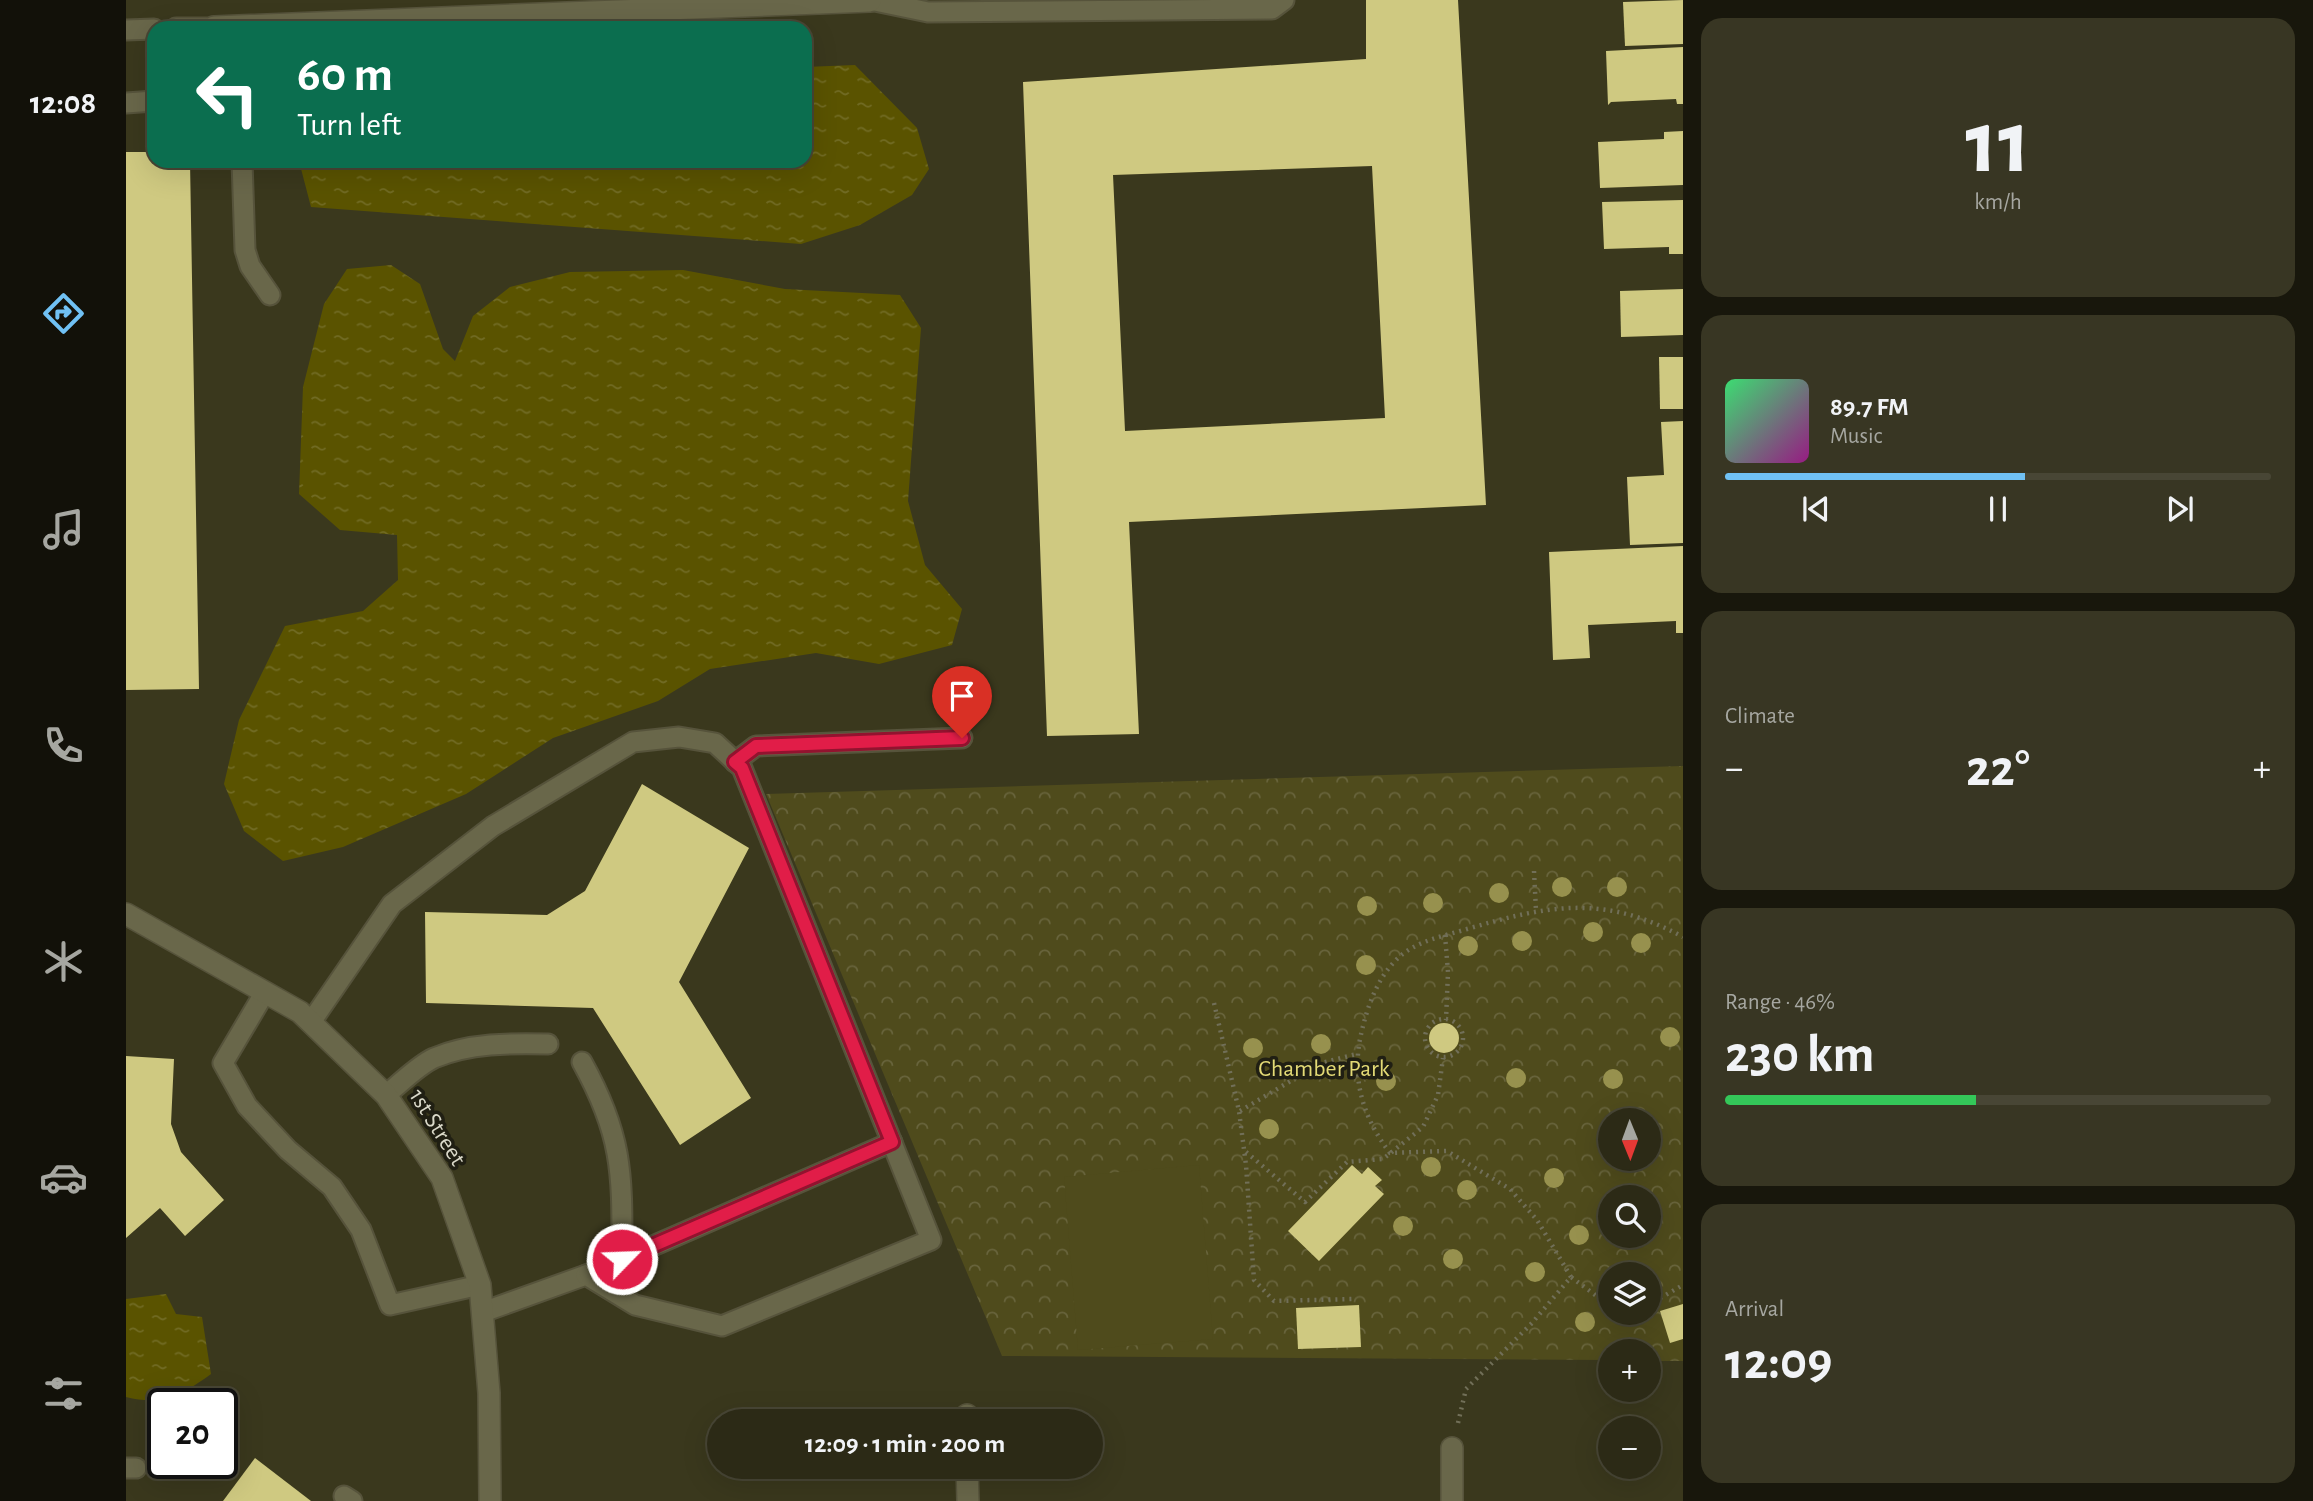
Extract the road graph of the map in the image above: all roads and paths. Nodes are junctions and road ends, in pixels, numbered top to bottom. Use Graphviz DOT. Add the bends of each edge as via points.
graph roads {
  1 [pos="1284,0"];
  2 [pos="870,1"];
  3 [pos="422,9"];
  4 [pos="283,21"];
  5 [pos="147,29"];
  6 [pos="126,30"];
  7 [pos="147,102"];
  8 [pos="126,103"];
  9 [pos="242,168"];
  10 [pos="270,295"];
  11 [pos="962,738"];
  12 [pos="735,762"];
  13 [pos="1535,872"];
  14 [pos="1536,911"];
  15 [pos="126,914"];
  16 [pos="1445,935"];
  17 [pos="1683,937"];
  18 [pos="265,992"];
  19 [pos="1214,1003"];
  20 [pos="1446,1020"];
  21 [pos="310,1022"];
  22 [pos="548,1044"];
  23 [pos="1357,1054"];
  24 [pos="1443,1058"];
  25 [pos="582,1062"];
  26 [pos="386,1095"];
  27 [pos="1239,1111"];
  28 [pos="892,1142"];
  29 [pos="1245,1152"];
  30 [pos="1390,1153"];
  31 [pos="622,1259"];
  32 [pos="586,1275"];
  33 [pos="1572,1277"];
  34 [pos="480,1285"];
  35 [pos="1683,1285"];
  36 [pos="1598,1297"];
  37 [pos="1661,1298"];
  38 [pos="1353,1299"];
  39 [pos="483,1312"];
  40 [pos="1452,1448"];
  41 [pos="967,1479"];
  42 [pos="490,1501"];
  43 [pos="968,1501"];
  44 [pos="1452,1501"];
  1 -- 2 [label="lane" via="1272,9 928,12"];
  2 -- 3 [label="street"];
  3 -- 4 [label="street"];
  5 -- 6 [label="lane"];
  7 -- 8 [label="lane"];
  9 -- 10 [label="lane" via="245,250"];
  11 -- 12 [label="lane" via="756,746"];
  12 -- 21 [label="lane" via="715,744 679,737 633,742 493,826 392,904"];
  12 -- 28 [label="lane" via="742,768"];
  13 -- 14 [label="path"];
  14 -- 16 [label="path"];
  14 -- 17 [label="path" via="1595,907 1629,912"];
  15 -- 18 [label="street, 1st Street"];
  16 -- 20 [label="path"];
  16 -- 23 [label="path" via="1422,942 1395,961 1376,986"];
  18 -- 21 [label="street, 1st Street"];
  18 -- 34 [label="lane" via="223,1063 247,1106 288,1150 332,1187 361,1230 390,1305"];
  19 -- 27 [label="path"];
  20 -- 24 [label="path" via="1460,1029 1462,1040 1454,1055"];
  20 -- 24 [label="path" via="1430,1024 1424,1039 1428,1050"];
  21 -- 26 [label="street, 1st Street"];
  22 -- 26 [label="lane" via="488,1046 432,1059"];
  23 -- 27 [label="path" via="1321,1063"];
  23 -- 30 [label="path" via="1358,1087 1368,1119"];
  24 -- 30 [label="path" via="1434,1110 1423,1127"];
  25 -- 31 [label="lane" via="604,1101 618,1145"];
  26 -- 34 [label="street, 1st Street" via="442,1178"];
  27 -- 29 [label="path"];
  28 -- 31 [label="lane"];
  28 -- 32 [label="lane" via="931,1240 722,1326 635,1305"];
  29 -- 30 [label="path" via="1305,1202 1347,1162 1383,1159"];
  29 -- 38 [label="path" via="1254,1280 1274,1301"];
  30 -- 33 [label="path" via="1447,1151 1510,1189 1537,1220"];
  31 -- 32 [label="lane"];
  32 -- 39 [label="lane"];
  33 -- 36 [label="path"];
  33 -- 40 [label="path" via="1466,1389"];
  34 -- 39 [label="street, 1st Street"];
  35 -- 37 [label="path"];
  39 -- 42 [label="street, 1st Street"];
  40 -- 44 [label="street"];
  41 -- 43 [label="street"];
}
